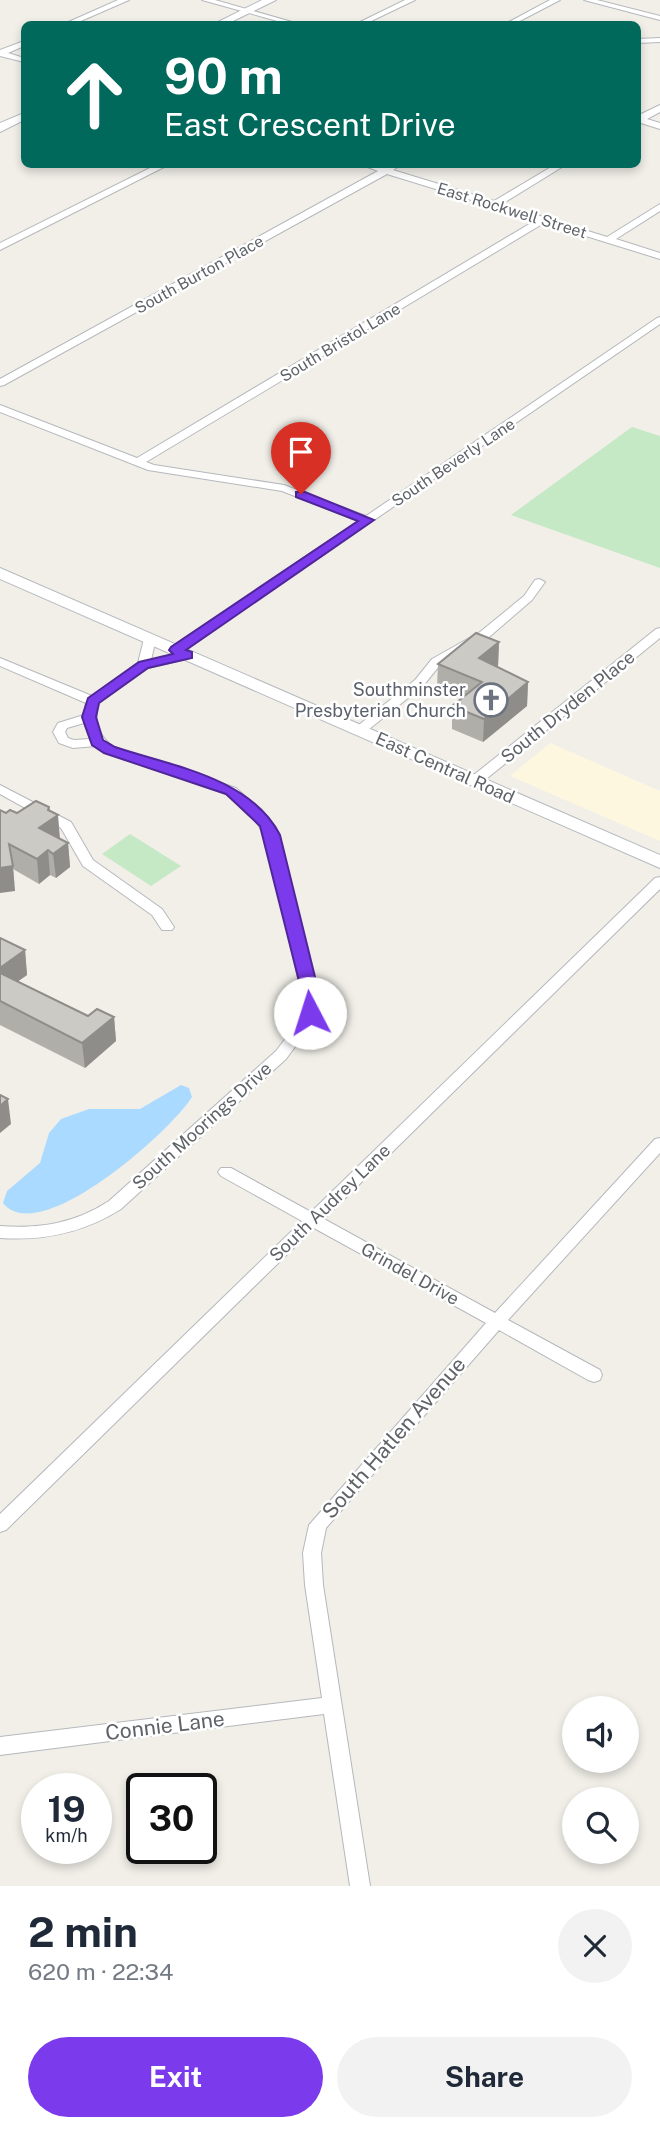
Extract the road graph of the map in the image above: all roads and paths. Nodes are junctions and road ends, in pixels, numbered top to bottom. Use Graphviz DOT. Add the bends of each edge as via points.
graph roads {
  1 [pos="125,0"];
  2 [pos="206,0"];
  3 [pos="271,0"];
  4 [pos="411,0"];
  5 [pos="556,0"];
  6 [pos="588,0"];
  7 [pos="247,11"];
  8 [pos="660,18"];
  9 [pos="75,21"];
  10 [pos="225,21"];
  11 [pos="284,21"];
  12 [pos="366,21"];
  13 [pos="515,21"];
  14 [pos="660,40"];
  15 [pos="641,41"];
  16 [pos="21,44"];
  17 [pos="0,53"];
  18 [pos="21,59"];
  19 [pos="660,108"];
  20 [pos="21,118"];
  21 [pos="641,118"];
  22 [pos="641,121"];
  23 [pos="660,126"];
  24 [pos="0,128"];
  25 [pos="158,168"];
  26 [pos="377,168"];
  27 [pos="391,168"];
  28 [pos="556,168"];
  29 [pos="386,171"];
  30 [pos="494,205"];
  31 [pos="660,207"];
  32 [pos="543,220"];
  33 [pos="608,240"];
  34 [pos="0,247"];
  35 [pos="660,256"];
  36 [pos="660,320"];
  37 [pos="0,383"];
  38 [pos="0,408"];
  39 [pos="137,463"];
  40 [pos="367,520"];
  41 [pos="0,573"];
  42 [pos="539,582"];
  43 [pos="660,632"];
  44 [pos="150,639"];
  45 [pos="182,653"];
  46 [pos="0,662"];
  47 [pos="144,665"];
  48 [pos="93,701"];
  49 [pos="89,717"];
  50 [pos="359,731"];
  51 [pos="97,742"];
  52 [pos="475,781"];
  53 [pos="0,789"];
  54 [pos="660,862"];
  55 [pos="660,881"];
  56 [pos="167,927"];
  57 [pos="660,1143"];
  58 [pos="226,1172"];
  59 [pos="313,1220"];
  60 [pos="0,1231"];
  61 [pos="497,1321"];
  62 [pos="594,1375"];
  63 [pos="0,1525"];
  64 [pos="330,1705"];
  65 [pos="0,1745"];
  66 [pos="360,1886"];
  1 -- 9 [label="street"];
  2 -- 7 [label="street"];
  3 -- 7 [label="main road"];
  4 -- 12 [label="street"];
  5 -- 13 [label="street"];
  6 -- 8 [label="street"];
  7 -- 10 [label="main road"];
  7 -- 11 [label="street"];
  14 -- 15 [label="street"];
  16 -- 17 [label="street"];
  17 -- 18 [label="street"];
  19 -- 21 [label="street"];
  20 -- 24 [label="main road"];
  22 -- 23 [label="street"];
  25 -- 34 [label="street"];
  26 -- 29 [label="street, East Rockwell Street"];
  27 -- 29 [label="street, South Burton Place"];
  28 -- 30 [label="street"];
  29 -- 30 [label="street, East Rockwell Street"];
  29 -- 37 [label="street, South Burton Place"];
  30 -- 32 [label="street, East Rockwell Street"];
  31 -- 33 [label="street"];
  32 -- 33 [label="street, East Rockwell Street"];
  32 -- 39 [label="street, South Bristol Lane"];
  33 -- 35 [label="street, East Rockwell Street"];
  36 -- 40 [label="street, South Beverly Lane"];
  38 -- 39 [label="street"];
  39 -- 40 [label="street" via="284,488"];
  40 -- 45 [label="street, South Beverly Lane"];
  41 -- 44 [label="main road, East Central Road"];
  42 -- 50 [label="street" via="528,598 484,635 436,662 419,683"];
  43 -- 52 [label="street, South Dryden Place"];
  44 -- 45 [label="main road, East Central Road"];
  44 -- 47 [label="street"];
  45 -- 47 [label="street"];
  45 -- 50 [label="main road, East Central Road"];
  46 -- 48 [label="street"];
  47 -- 48 [label="street"];
  48 -- 49 [label="street"];
  49 -- 51 [label="street"];
  49 -- 51 [label="street" via="72,721 59,732 73,744"];
  50 -- 52 [label="main road, East Central Road"];
  51 -- 60 [label="street, South Moorings Drive" via="122,755 216,785 246,802 266,824 309,989 310,1013 303,1030 281,1055 131,1192 91,1222 51,1232"];
  52 -- 54 [label="main road, East Central Road"];
  53 -- 56 [label="street" via="66,825 88,863 157,912"];
  55 -- 59 [label="street, South Audrey Lane"];
  57 -- 61 [label="street, South Hatlen Avenue"];
  58 -- 59 [label="street, Grindel Drive"];
  59 -- 61 [label="street, Grindel Drive"];
  59 -- 63 [label="street, South Audrey Lane"];
  61 -- 62 [label="street, Grindel Drive"];
  61 -- 64 [label="street, South Hatlen Avenue" via="318,1525 312,1553"];
  64 -- 65 [label="street, Connie Lane"];
  64 -- 66 [label="street, South Hatlen Avenue"];
}
